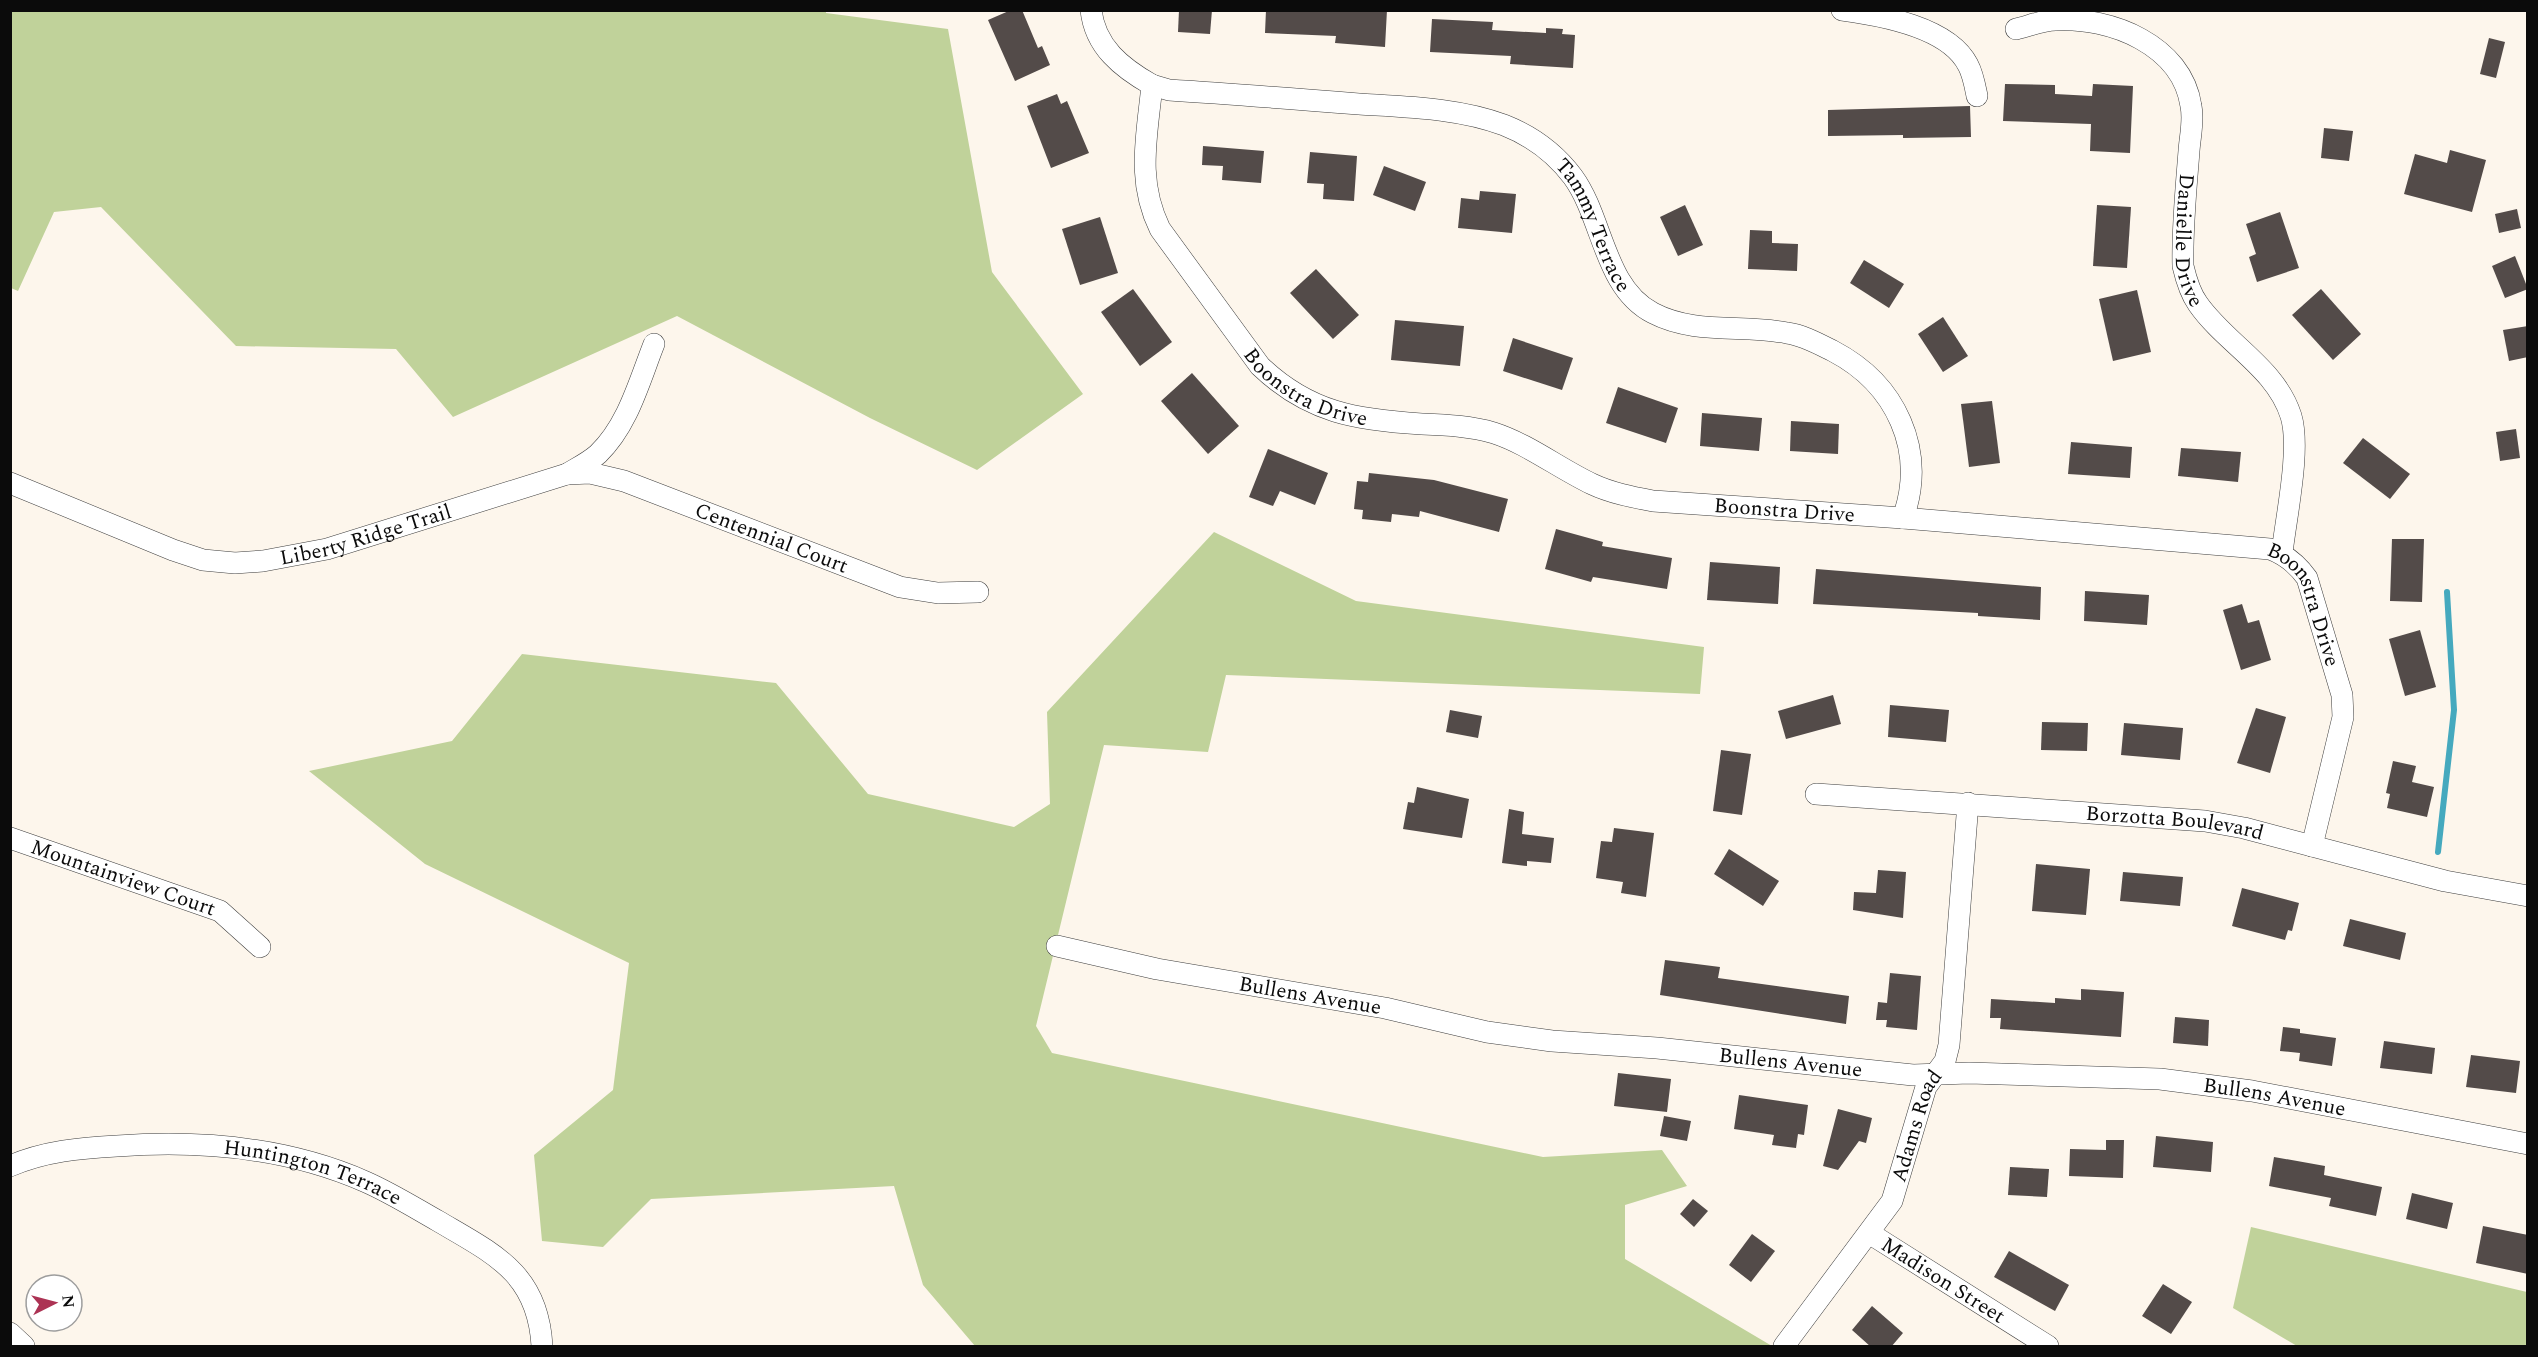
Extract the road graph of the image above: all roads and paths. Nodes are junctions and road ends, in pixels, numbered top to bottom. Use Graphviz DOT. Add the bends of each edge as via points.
graph roads {
  1 [pos="1091,10"];
  2 [pos="1842,10"];
  3 [pos="2016,29"];
  4 [pos="1152,85"];
  5 [pos="1977,96"];
  6 [pos="654,344"];
  7 [pos="567,474"];
  8 [pos="10,483"];
  9 [pos="1903,518"];
  10 [pos="2282,553"];
  11 [pos="978,592"];
  12 [pos="1816,794"];
  13 [pos="1968,803"];
  14 [pos="10,838"];
  15 [pos="2312,846"];
  16 [pos="2528,896"];
  17 [pos="1057,946"];
  18 [pos="260,947"];
  19 [pos="1936,1074"];
  20 [pos="2528,1144"];
  21 [pos="10,1166"];
  22 [pos="1869,1233"];
  23 [pos="10,1333"];
  24 [pos="24,1347"];
  25 [pos="542,1347"];
  26 [pos="1784,1347"];
  27 [pos="2048,1347"];
  1 -- 4 [label="street, Tammy Terrace" via="1100,40 1113,58"];
  2 -- 5 [label="street" via="1879,15 1915,26 1951,45 1968,64"];
  3 -- 10 [label="street, Danielle Drive" via="2059,20 2112,27 2157,49 2185,84 2192,118 2183,266 2198,304 2271,380 2284,398 2291,418 2295,438"];
  4 -- 9 [label="street, Tammy Terrace" via="1169,90 1422,109 1477,117 1529,137 1563,164 1577,184 1622,284 1634,300 1651,312 1695,326 1788,333 1836,352 1868,375 1896,410 1910,442 1912,484"];
  4 -- 9 [label="street, Boonstra Drive" via="1145,187 1150,208 1160,229 1260,366 1301,398 1354,418 1468,426 1497,434 1622,495 1653,501"];
  6 -- 7 [label="street, Liberty Ridge Trail" via="625,418 613,438 596,456"];
  7 -- 8 [label="street, Liberty Ridge Trail" via="327,549 235,563 203,560 172,550"];
  7 -- 11 [label="street, Centennial Court" via="590,473 624,481 900,587 938,593"];
  9 -- 10 [label="street, Boonstra Drive"];
  10 -- 15 [label="street, Boonstra Drive" via="2307,578 2342,695 2341,732"];
  12 -- 13 [label="street, Borzotta Boulevard"];
  13 -- 15 [label="street, Borzotta Boulevard" via="2205,821"];
  13 -- 19 [label="street, Adams Road" via="1949,1045"];
  14 -- 18 [label="street, Mountainview Court" via="220,911"];
  15 -- 16 [label="street, Borzotta Boulevard" via="2445,881"];
  17 -- 19 [label="street, Bullens Avenue" via="1157,969 1385,1008 1487,1032 1913,1075"];
  19 -- 20 [label="street, Bullens Avenue" via="2160,1079 2252,1090"];
  19 -- 22 [label="street, Adams Road" via="1926,1087 1892,1201"];
  21 -- 25 [label="street, Huntington Terrace" via="72,1149 153,1143 254,1151 336,1171 396,1197 510,1266 537,1314"];
  22 -- 26 [label="street, Adams Road"];
  22 -- 27 [label="street, Madison Street"];
  23 -- 24 [label="street"];
}
